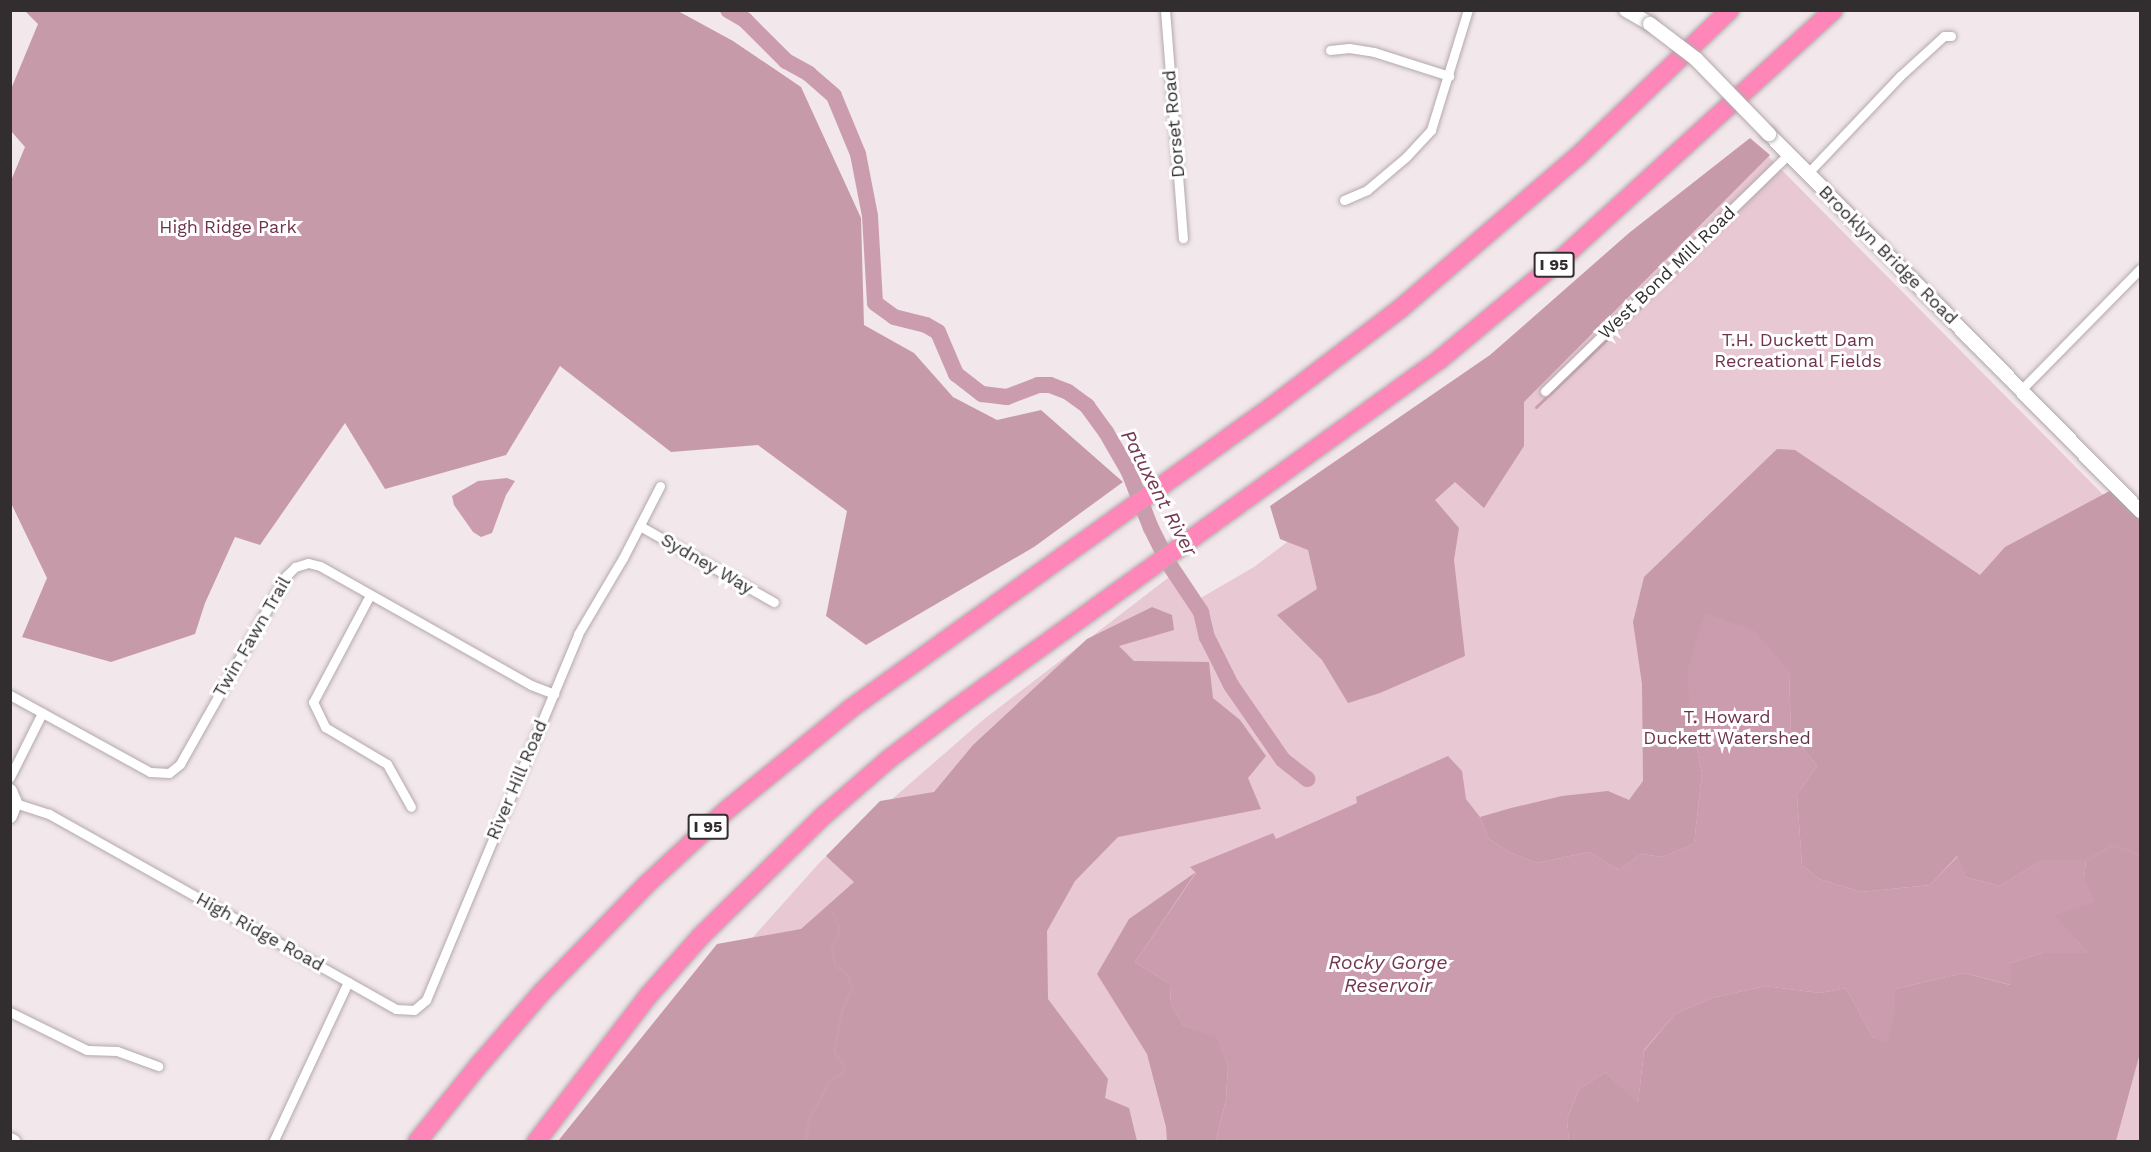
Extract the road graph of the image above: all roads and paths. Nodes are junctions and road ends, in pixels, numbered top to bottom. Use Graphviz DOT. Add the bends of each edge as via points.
graph roads {
  1 [pos="1166,10"];
  2 [pos="1468,10"];
  3 [pos="1626,10"];
  4 [pos="1730,10"];
  5 [pos="1834,10"];
  6 [pos="1951,36"];
  7 [pos="1330,50"];
  8 [pos="1449,76"];
  9 [pos="1788,155"];
  10 [pos="1807,174"];
  11 [pos="1344,200"];
  12 [pos="1182,238"];
  13 [pos="2140,269"];
  14 [pos="2021,390"];
  15 [pos="1545,391"];
  16 [pos="660,486"];
  17 [pos="2140,511"];
  18 [pos="640,526"];
  19 [pos="370,595"];
  20 [pos="774,602"];
  21 [pos="554,694"];
  22 [pos="10,695"];
  23 [pos="42,713"];
  24 [pos="10,777"];
  25 [pos="411,807"];
  26 [pos="11,808"];
  27 [pos="348,982"];
  28 [pos="10,1012"];
  29 [pos="158,1066"];
  30 [pos="273,1142"];
  31 [pos="417,1142"];
  32 [pos="536,1142"];
  1 -- 12 [label="street, Dorset Road"];
  2 -- 8 [label="street"];
  3 -- 9 [label="street, Brooklyn Bridge Road, bridge" via="1696,59"];
  4 -- 31 [label="highway, I 95" via="1577,157 1450,268 1342,355 850,709 728,808 542,992"];
  5 -- 32 [label="highway, I 95" via="1614,213 1490,319 889,759 774,862 701,936 648,996"];
  6 -- 10 [label="street" via="1944,36 1900,76"];
  7 -- 8 [label="street" via="1374,52"];
  8 -- 11 [label="street" via="1437,119 1424,140 1367,190"];
  9 -- 10 [label="street, Brooklyn Bridge Road"];
  9 -- 15 [label="street, West Bond Mill Road"];
  10 -- 14 [label="street, Brooklyn Bridge Road"];
  13 -- 14 [label="street"];
  14 -- 17 [label="street, Brooklyn Bridge Road"];
  16 -- 18 [label="street, River Hill Road"];
  18 -- 20 [label="street, Sydney Way"];
  18 -- 21 [label="street, River Hill Road" via="585,619"];
  19 -- 21 [label="street, Twin Fawn Trail"];
  19 -- 23 [label="street, Twin Fawn Trail" via="313,564 301,564 290,571 180,764 169,772 150,772"];
  19 -- 25 [label="street" via="313,702 325,727 387,764"];
  21 -- 27 [label="street, River Hill Road" via="426,1000 414,1010 396,1009"];
  22 -- 23 [label="street, Twin Fawn Trail"];
  23 -- 24 [label="street"];
  26 -- 27 [label="street, High Ridge Road" via="49,814"];
  27 -- 30 [label="street"];
  28 -- 29 [label="street" via="87,1050 117,1051"];
}
